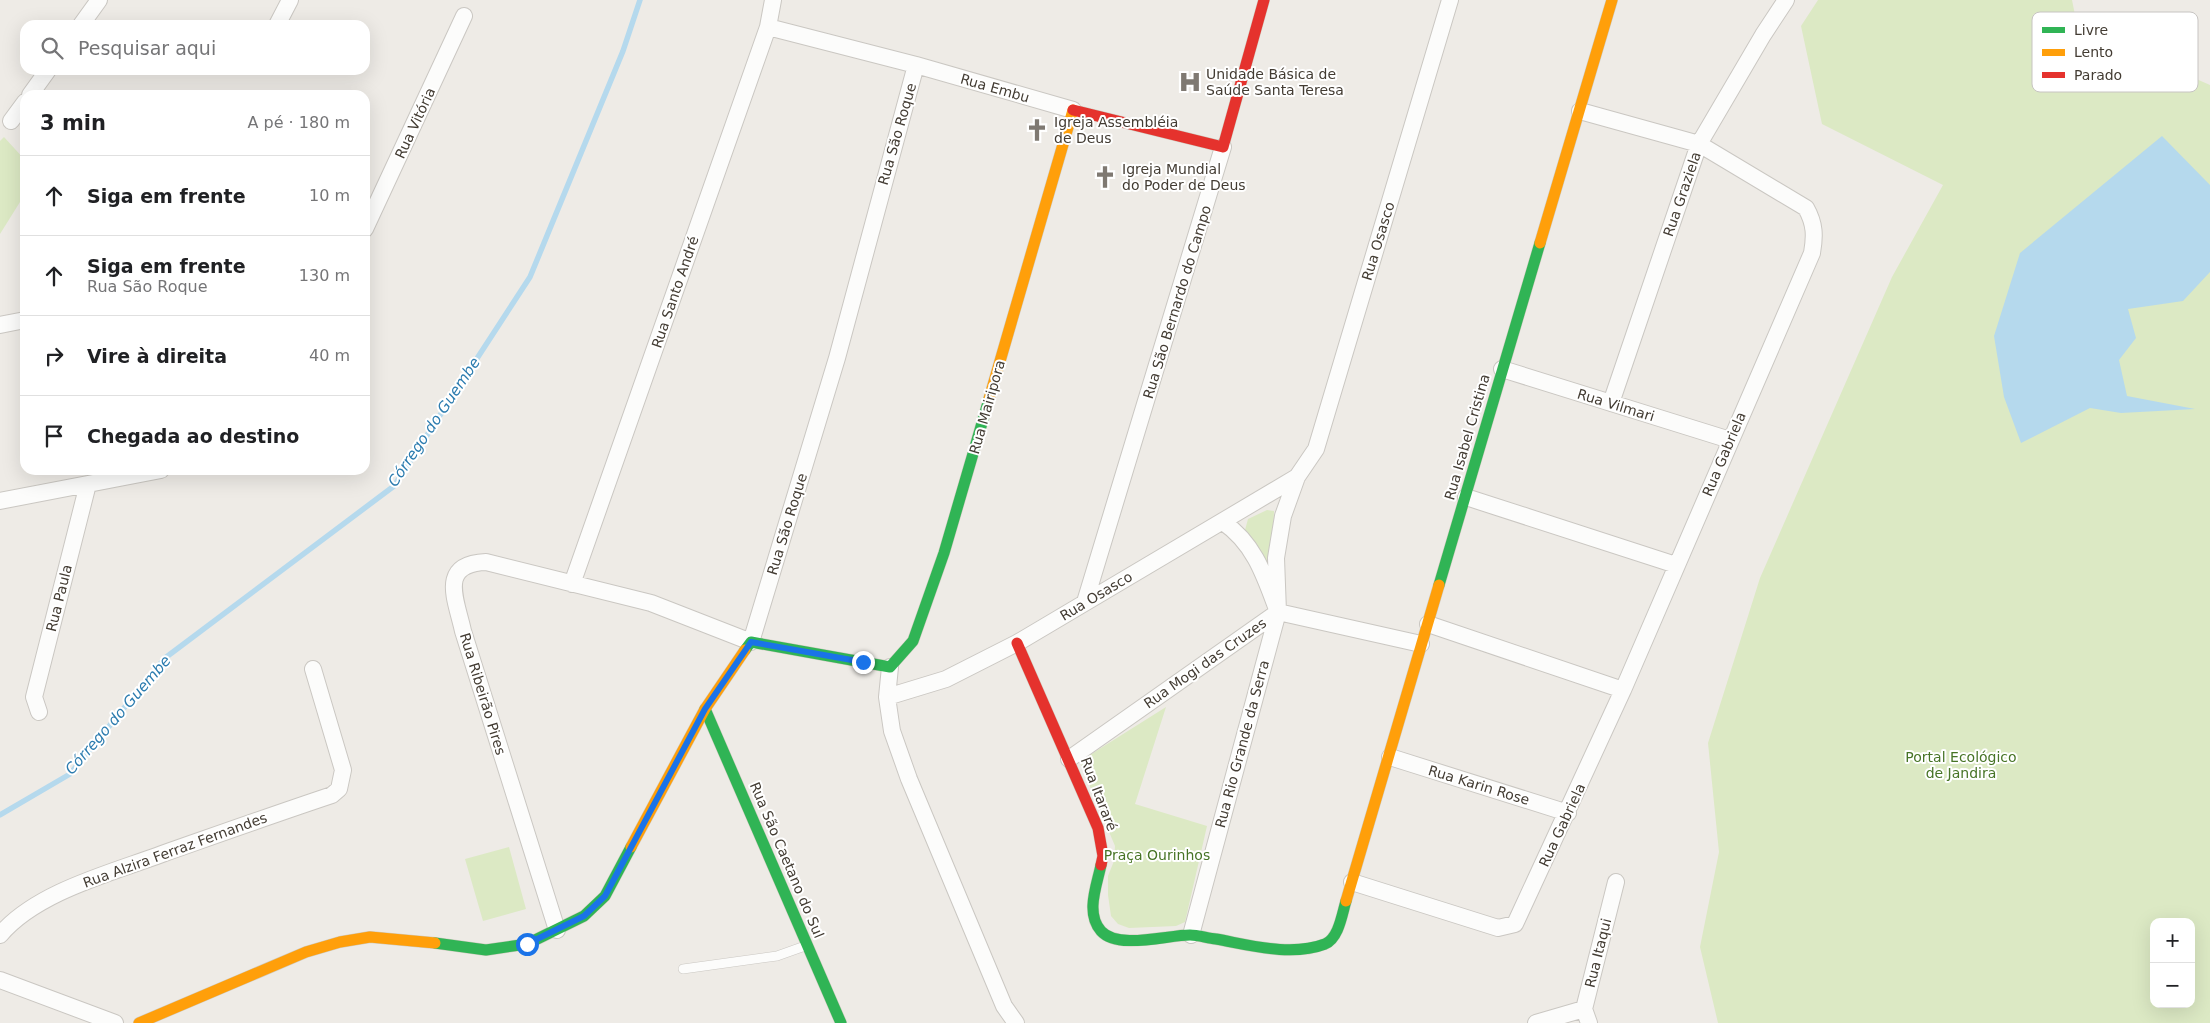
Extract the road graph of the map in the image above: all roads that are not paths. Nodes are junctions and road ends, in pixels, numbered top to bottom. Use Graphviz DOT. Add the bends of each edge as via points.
graph roads {
  1 [pos="99,0"];
  2 [pos="290,0"];
  3 [pos="773,0"];
  4 [pos="1264,0"];
  5 [pos="1450,0"];
  6 [pos="1612,0"];
  7 [pos="1786,0"];
  8 [pos="464,16"];
  9 [pos="85,20"];
  10 [pos="280,20"];
  11 [pos="768,27"];
  12 [pos="916,65"];
  13 [pos="44,75"];
  14 [pos="34,90"];
  15 [pos="20,109"];
  16 [pos="1073,110"];
  17 [pos="1580,112"];
  18 [pos="11,122"];
  19 [pos="1699,144"];
  20 [pos="1223,147"];
  21 [pos="370,218"];
  22 [pos="20,321"];
  23 [pos="0,325"];
  24 [pos="1502,369"];
  25 [pos="1612,403"];
  26 [pos="1730,440"];
  27 [pos="135,475"];
  28 [pos="1296,477"];
  29 [pos="88,484"];
  30 [pos="1466,497"];
  31 [pos="0,501"];
  32 [pos="1223,522"];
  33 [pos="1676,565"];
  34 [pos="572,584"];
  35 [pos="1085,602"];
  36 [pos="1278,612"];
  37 [pos="1428,624"];
  38 [pos="751,642"];
  39 [pos="1017,643"];
  40 [pos="1421,644"];
  41 [pos="890,667"];
  42 [pos="313,669"];
  43 [pos="1623,690"];
  44 [pos="887,697"];
  45 [pos="705,709"];
  46 [pos="39,712"];
  47 [pos="1390,757"];
  48 [pos="1069,759"];
  49 [pos="1568,813"];
  50 [pos="1352,882"];
  51 [pos="1616,882"];
  52 [pos="557,930"];
  53 [pos="0,935"];
  54 [pos="1191,935"];
  55 [pos="808,945"];
  56 [pos="683,969"];
  57 [pos="0,980"];
  58 [pos="1586,1016"];
  59 [pos="115,1023"];
  60 [pos="139,1023"];
  61 [pos="841,1023"];
  62 [pos="1016,1023"];
  63 [pos="1536,1023"];
  1 -- 9 [label="street"];
  2 -- 10 [label="street"];
  3 -- 11 [label="street, Rua Santo André"];
  4 -- 20 [label="street, Rua São Bernardo do Campo"];
  5 -- 28 [label="street, Rua Osasco" via="1316,449"];
  6 -- 17 [label="street, Rua Isabel Cristina"];
  7 -- 19 [label="street, Rua Graziela"];
  8 -- 21 [label="street, Rua Vitória"];
  11 -- 12 [label="street, Rua Embu"];
  11 -- 34 [label="street, Rua Santo André"];
  12 -- 16 [label="street, Rua Embu"];
  12 -- 38 [label="street, Rua São Roque" via="837,358"];
  13 -- 14 [label="street"];
  15 -- 18 [label="street"];
  16 -- 20 [label="street, Rua Embu"];
  16 -- 41 [label="street, Rua Mairipora" via="944,553 913,641"];
  17 -- 19 [label="street, Rua Gabriela"];
  17 -- 24 [label="street, Rua Isabel Cristina"];
  19 -- 25 [label="street, Rua Graziela"];
  19 -- 26 [label="street, Rua Gabriela" via="1806,208 1813,221 1815,236 1812,253"];
  20 -- 35 [label="street, Rua São Bernardo do Campo"];
  22 -- 23 [label="street"];
  24 -- 25 [label="street, Rua Vilmari"];
  24 -- 30 [label="street, Rua Isabel Cristina"];
  25 -- 26 [label="street, Rua Vilmari"];
  26 -- 33 [label="street, Rua Gabriela"];
  27 -- 29 [label="street"];
  28 -- 32 [label="street, Rua Osasco"];
  28 -- 36 [label="street, Rua Osasco" via="1283,516 1276,558"];
  29 -- 31 [label="street"];
  29 -- 46 [label="street, Rua Paula" via="34,697"];
  30 -- 33 [label="street"];
  30 -- 37 [label="street, Rua Isabel Cristina"];
  32 -- 35 [label="street, Rua Osasco"];
  32 -- 36 [label="street, Rua Mogi das Cruzes" via="1238,532 1248,546"];
  33 -- 43 [label="street, Rua Gabriela"];
  34 -- 38 [label="street, Rua Ribeirão Pires" via="651,603"];
  34 -- 52 [label="street, Rua Ribeirão Pires" via="486,562 463,566 454,581 463,631"];
  35 -- 39 [label="street, Rua Osasco"];
  36 -- 40 [label="street"];
  36 -- 48 [label="street, Rua Mogi das Cruzes"];
  36 -- 54 [label="street, Rua Rio Grande da Serra"];
  37 -- 40 [label="street, Rua Isabel Cristina"];
  37 -- 43 [label="street"];
  38 -- 41 [label="street"];
  38 -- 45 [label="street, Rua São Roque"];
  39 -- 44 [label="street, Rua Osasco" via="946,679"];
  39 -- 48 [label="street, Rua Itararé"];
  40 -- 47 [label="street, Rua Isabel Cristina"];
  41 -- 44 [label="street"];
  42 -- 53 [label="street, Rua Alzira Ferraz Fernandes" via="343,770 340,789 332,795 88,881 20,916"];
  43 -- 49 [label="street, Rua Gabriela"];
  44 -- 62 [label="street" via="892,731 909,779 1004,1006"];
  45 -- 52 [label="street, Rua São Roque" via="605,896 584,916"];
  45 -- 55 [label="street, Rua São Caetano do Sul"];
  47 -- 49 [label="street, Rua Karin Rose"];
  47 -- 50 [label="street, Rua Isabel Cristina"];
  48 -- 54 [label="street, Rua Itararé" via="1102,845 1103,856 1093,902 1094,917 1101,931 1111,938 1130,941"];
  49 -- 50 [label="street, Rua Gabriela" via="1515,924 1498,928"];
  50 -- 54 [label="street, Rua Isabel Cristina" via="1338,928 1327,943 1305,949 1267,948"];
  51 -- 58 [label="street, Rua Itaqui"];
  52 -- 60 [label="street, Rua São Roque" via="527,944 486,950 370,936 340,942 306,952"];
  55 -- 56 [label="lane" via="777,956"];
  55 -- 61 [label="street, Rua São Caetano do Sul"];
  57 -- 59 [label="street"];
  58 -- 63 [label="street"];
}
